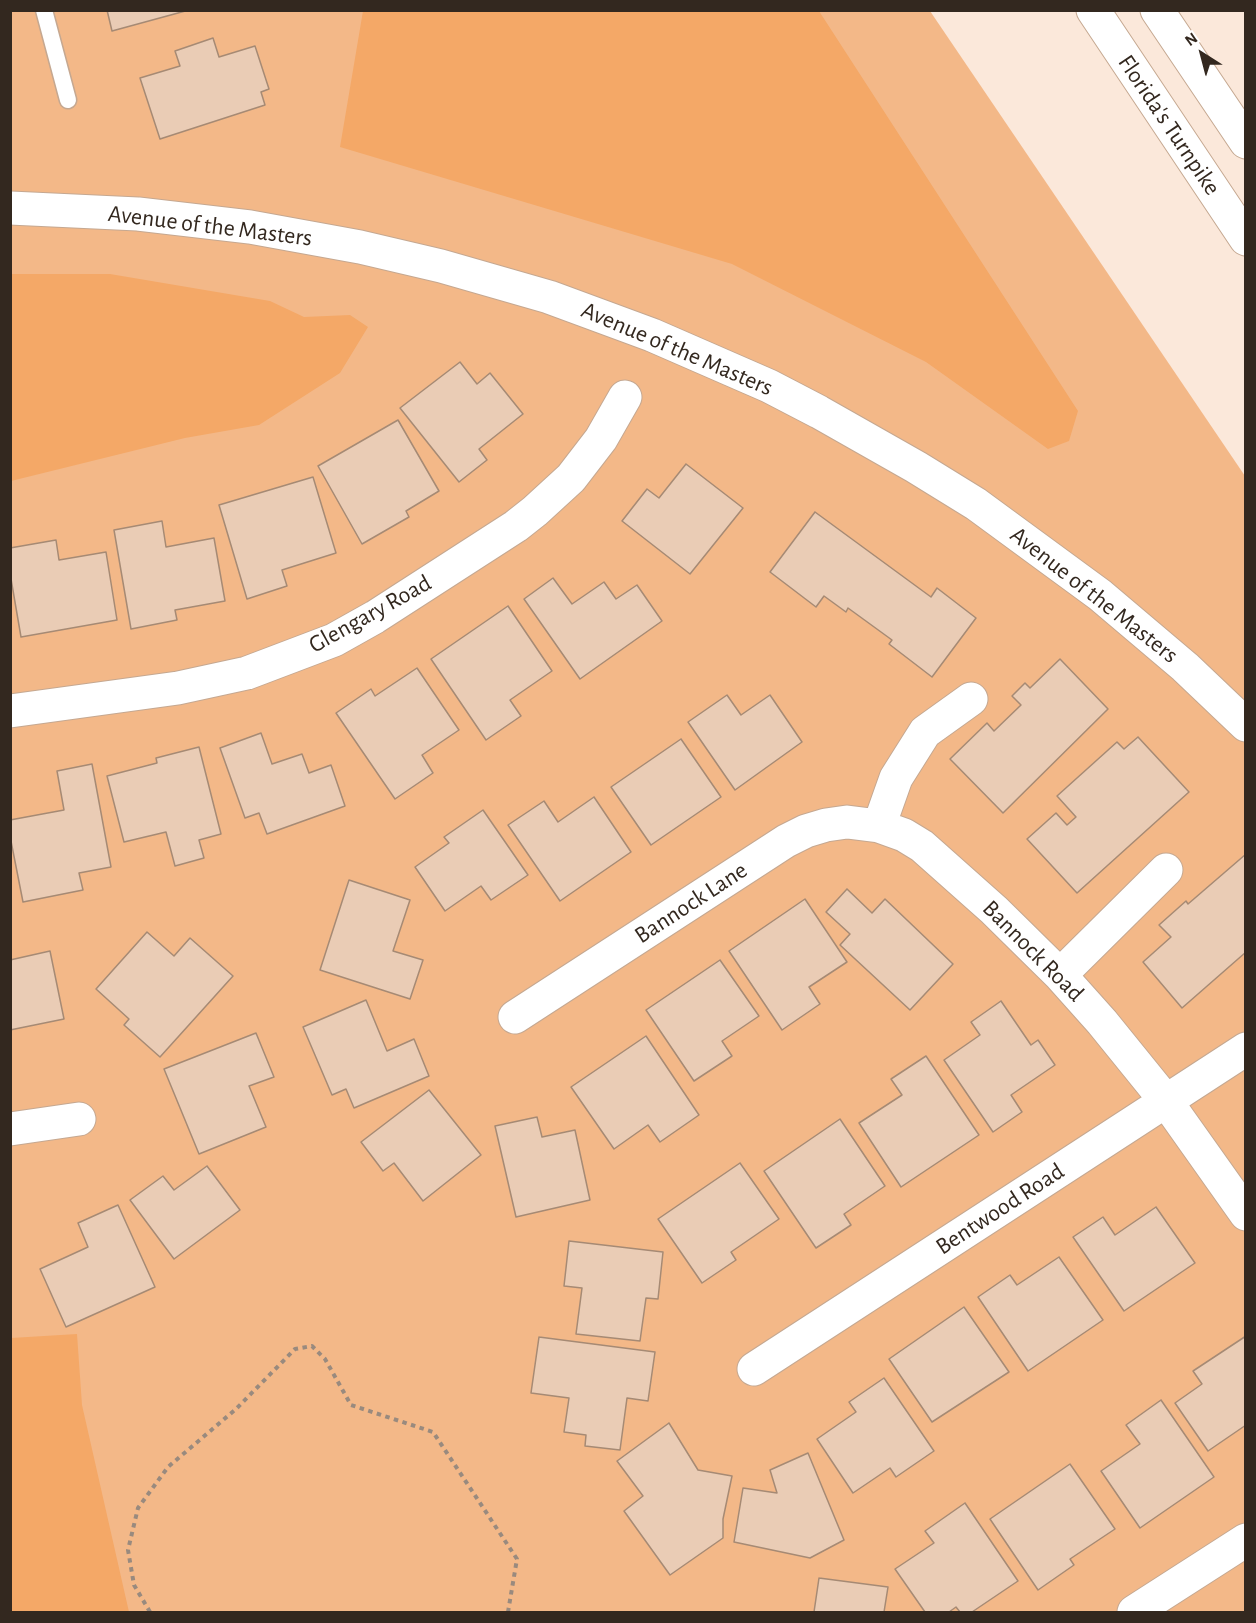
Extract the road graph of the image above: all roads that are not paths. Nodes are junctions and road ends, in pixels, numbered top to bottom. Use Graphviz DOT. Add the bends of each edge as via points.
graph roads {
  1 [pos="44,10"];
  2 [pos="1093,10"];
  3 [pos="1157,10"];
  4 [pos="68,100"];
  5 [pos="1245,142"];
  6 [pos="10,208"];
  7 [pos="1245,239"];
  8 [pos="625,397"];
  9 [pos="971,699"];
  10 [pos="10,711"];
  11 [pos="1245,724"];
  12 [pos="879,826"];
  13 [pos="1166,870"];
  14 [pos="1060,975"];
  15 [pos="515,1017"];
  16 [pos="1245,1049"];
  17 [pos="1166,1101"];
  18 [pos="79,1119"];
  19 [pos="10,1129"];
  20 [pos="1245,1214"];
  21 [pos="754,1369"];
  22 [pos="1245,1540"];
  23 [pos="1134,1612"];
  1 -- 4 [label="lane"];
  2 -- 7 [label="main road, Florida's Turnpike"];
  3 -- 5 [label="main road"];
  6 -- 11 [label="main road, Avenue of the Masters" via="161,216 360,246 538,294 652,335 819,412 976,504 1100,594"];
  8 -- 10 [label="main road, Glengary Road" via="601,439 571,478 535,511 334,640 247,673 178,688"];
  9 -- 12 [label="main road" via="925,732 896,778"];
  12 -- 14 [label="main road, Bannock Road" via="922,846"];
  12 -- 15 [label="main road, Bannock Lane" via="847,822 826,825 786,841"];
  13 -- 14 [label="main road"];
  14 -- 17 [label="main road, Bannock Road"];
  16 -- 17 [label="main road, Bentwood Road"];
  17 -- 20 [label="main road, Bannock Road"];
  17 -- 21 [label="main road, Bentwood Road"];
  18 -- 19 [label="main road"];
  22 -- 23 [label="main road"];
}
